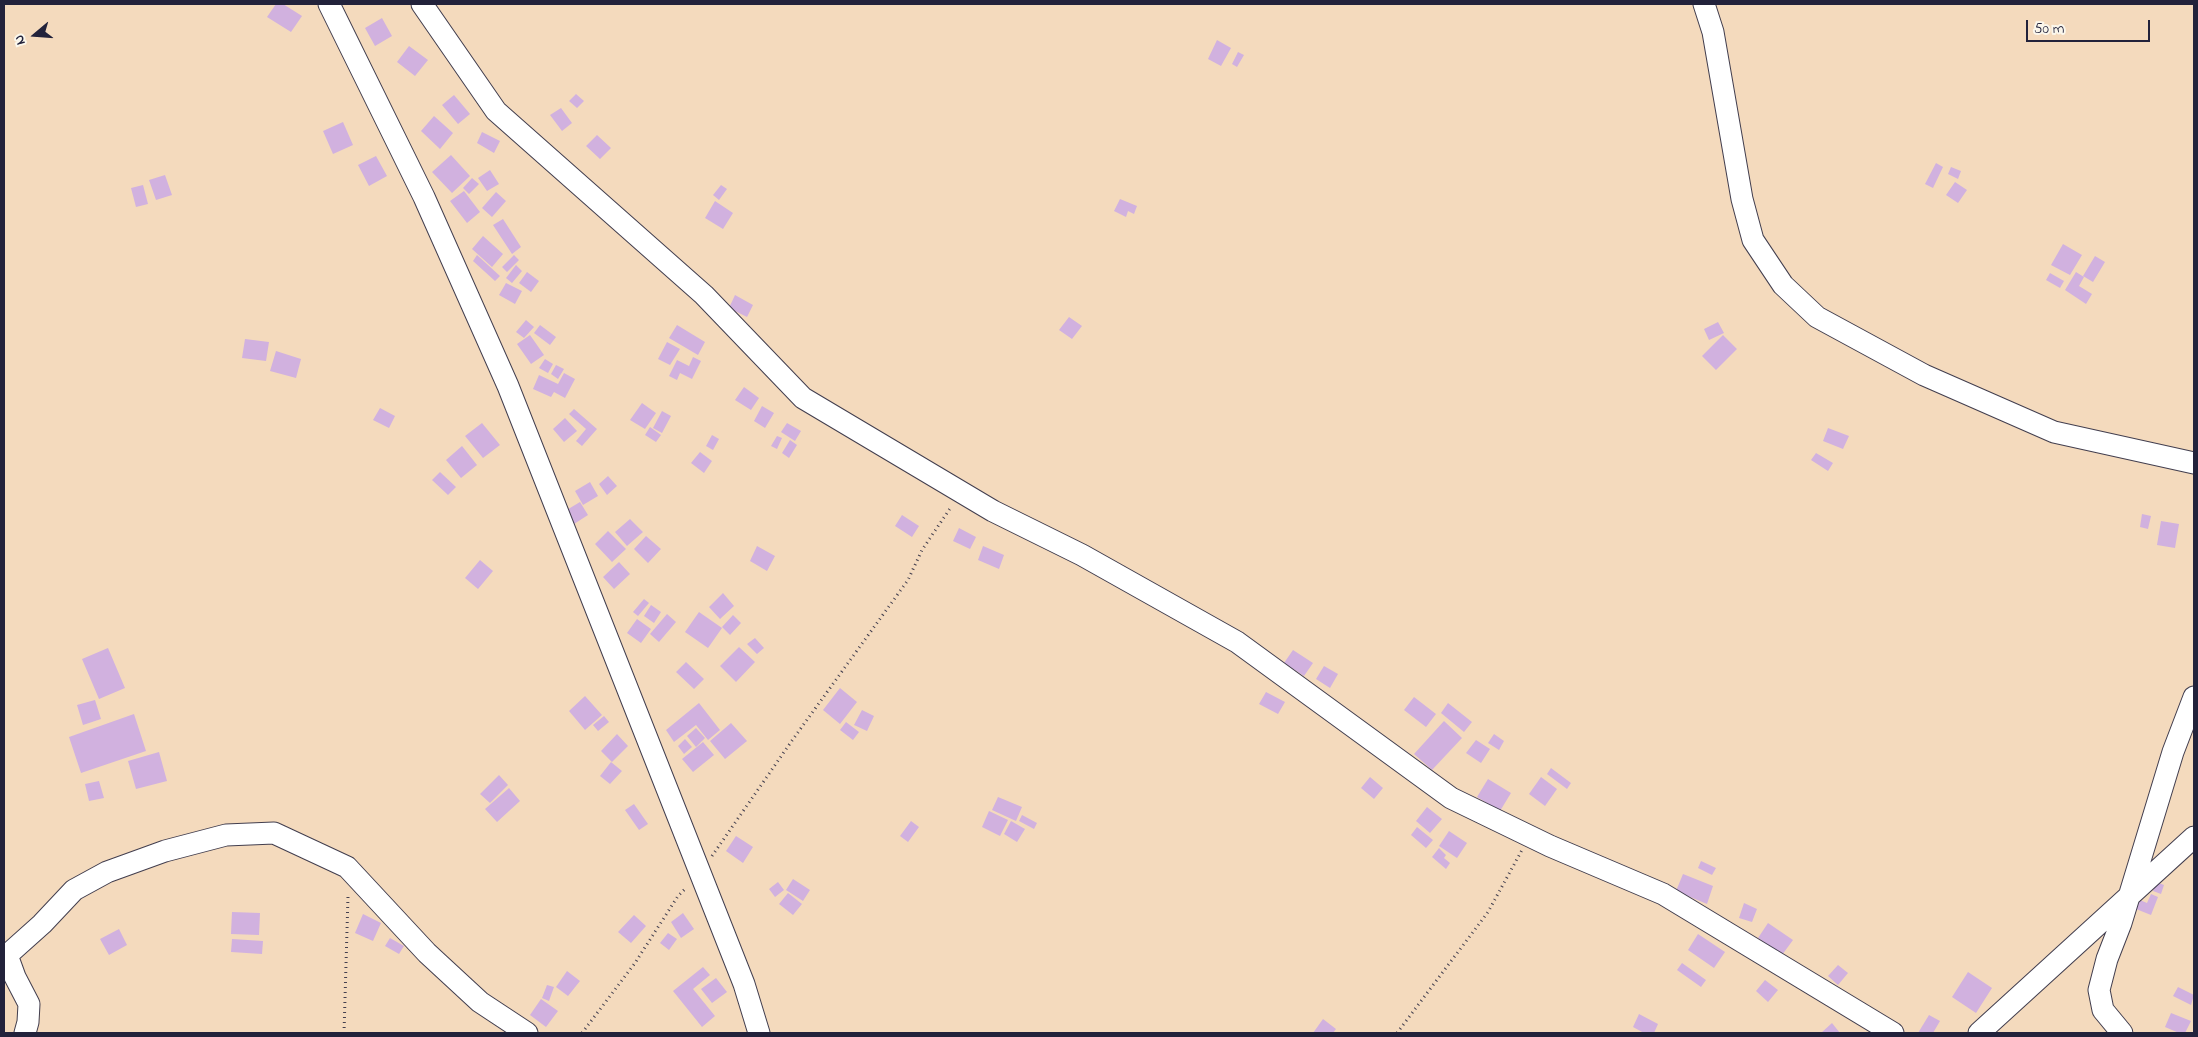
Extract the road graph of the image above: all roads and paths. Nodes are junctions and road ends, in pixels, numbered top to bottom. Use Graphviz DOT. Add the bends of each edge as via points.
graph roads {
  1 [pos="329,4"];
  2 [pos="422,4"];
  3 [pos="1704,4"];
  4 [pos="2194,463"];
  5 [pos="960,491"];
  6 [pos="2194,697"];
  7 [pos="1530,836"];
  8 [pos="2194,837"];
  9 [pos="347,867"];
  10 [pos="700,874"];
  11 [pos="2128,897"];
  12 [pos="6,956"];
  13 [pos="25,1033"];
  14 [pos="344,1033"];
  15 [pos="526,1033"];
  16 [pos="582,1033"];
  17 [pos="759,1033"];
  18 [pos="1397,1033"];
  19 [pos="1893,1033"];
  20 [pos="1979,1033"];
  21 [pos="2122,1033"];
  1 -- 10 [label="street" via="424,197 508,386"];
  2 -- 5 [label="street" via="496,111 704,295 804,398"];
  3 -- 4 [label="street" via="1713,32 1742,199 1753,240 1783,285 1817,317 1908,366 2054,432"];
  5 -- 7 [label="street" via="1237,642 1451,798"];
  5 -- 10 [label="path" via="922,550 908,580"];
  6 -- 11 [label="street" via="2173,752"];
  7 -- 18 [label="path" via="1488,912"];
  7 -- 19 [label="street" via="1663,894"];
  8 -- 11 [label="street"];
  9 -- 12 [label="street" via="274,833 226,835 164,850 107,872 74,890"];
  9 -- 14 [label="path"];
  9 -- 15 [label="street" via="427,953 480,1002"];
  10 -- 16 [label="path" via="678,896 635,963"];
  10 -- 17 [label="street" via="744,984"];
  11 -- 20 [label="street"];
  11 -- 21 [label="street" via="2099,990 2103,1010"];
  12 -- 13 [label="street" via="29,1004"];
}
